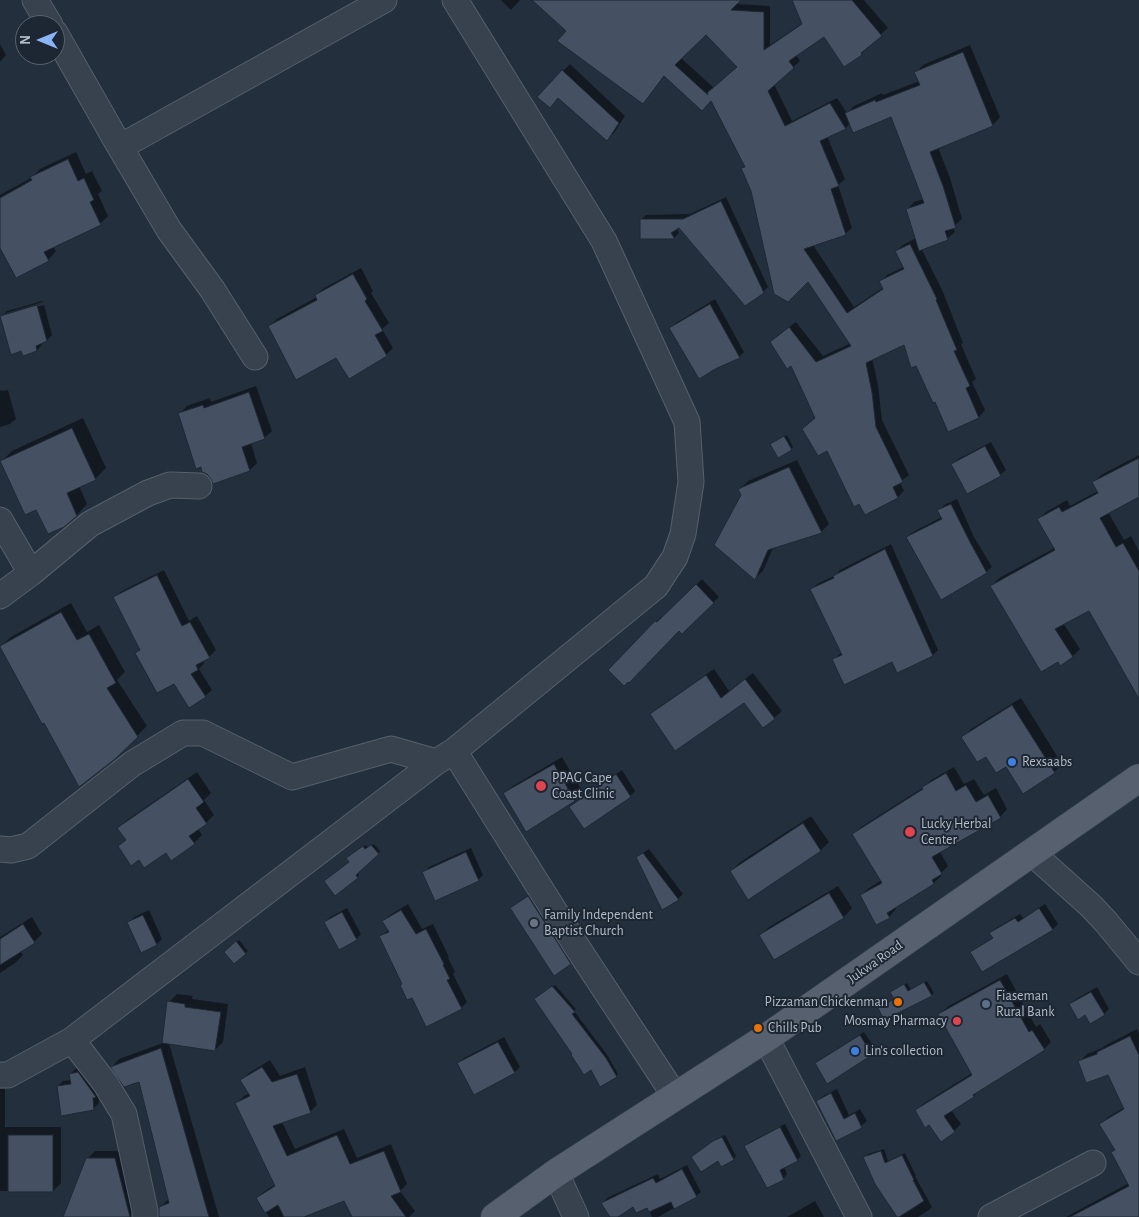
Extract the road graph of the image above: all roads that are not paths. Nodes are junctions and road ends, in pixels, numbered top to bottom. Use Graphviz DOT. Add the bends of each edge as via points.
graph roads {
  1 [pos="36,0"];
  2 [pos="384,0"];
  3 [pos="456,0"];
  4 [pos="44,15"];
  5 [pos="65,51"];
  6 [pos="120,147"];
  7 [pos="255,358"];
  8 [pos="200,486"];
  9 [pos="0,520"];
  10 [pos="31,573"];
  11 [pos="0,596"];
  12 [pos="445,757"];
  13 [pos="1139,778"];
  14 [pos="0,849"];
  15 [pos="1032,853"];
  16 [pos="1139,962"];
  17 [pos="766,1038"];
  18 [pos="72,1040"];
  19 [pos="0,1075"];
  20 [pos="675,1096"];
  21 [pos="1093,1163"];
  22 [pos="556,1173"];
  23 [pos="145,1217"];
  24 [pos="495,1217"];
  25 [pos="576,1217"];
  26 [pos="859,1217"];
  27 [pos="991,1217"];
  1 -- 4 [label="street"];
  2 -- 6 [label="street"];
  3 -- 12 [label="street" via="604,241 687,422 691,482 683,534 675,557 656,586"];
  5 -- 6 [label="street"];
  6 -- 7 [label="street" via="169,230 212,289"];
  8 -- 10 [label="street" via="170,484 148,493 90,524"];
  9 -- 10 [label="street"];
  10 -- 11 [label="street"];
  12 -- 14 [label="street" via="390,749 292,777 203,733 183,733 132,764 28,846"];
  12 -- 18 [label="street"];
  12 -- 20 [label="street" via="577,947"];
  13 -- 15 [label="main road, Jukwa Road"];
  15 -- 16 [label="street" via="1091,906"];
  15 -- 17 [label="main road, Jukwa Road"];
  17 -- 20 [label="main road, Jukwa Road"];
  17 -- 26 [label="street"];
  18 -- 19 [label="street" via="8,1075"];
  18 -- 23 [label="street" via="124,1114"];
  20 -- 22 [label="main road, Jukwa Road"];
  21 -- 27 [label="street"];
  22 -- 24 [label="main road, Jukwa Road"];
  22 -- 25 [label="street"];
}
